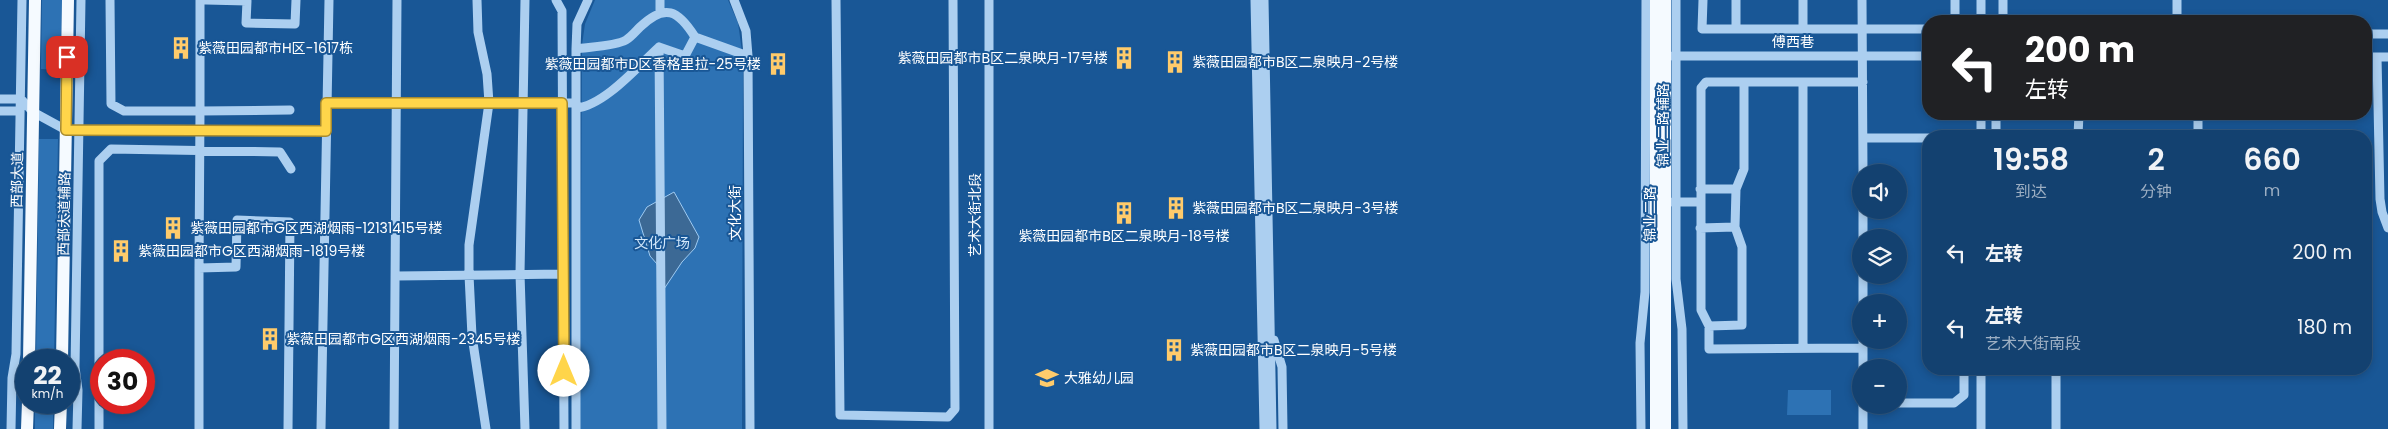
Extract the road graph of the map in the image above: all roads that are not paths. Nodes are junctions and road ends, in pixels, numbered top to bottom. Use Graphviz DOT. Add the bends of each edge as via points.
graph roads {
  1 [pos="22,0"];
  2 [pos="35,0"];
  3 [pos="68,0"];
  4 [pos="81,0"];
  5 [pos="110,0"];
  6 [pos="200,0"];
  7 [pos="206,0"];
  8 [pos="296,0"];
  9 [pos="329,0"];
  10 [pos="397,0"];
  11 [pos="477,0"];
  12 [pos="525,0"];
  13 [pos="556,0"];
  14 [pos="588,0"];
  15 [pos="660,0"];
  16 [pos="734,0"];
  17 [pos="836,0"];
  18 [pos="954,0"];
  19 [pos="989,0"];
  20 [pos="1255,0"];
  21 [pos="1264,0"];
  22 [pos="1646,0"];
  23 [pos="1656,0"];
  24 [pos="1665,0"];
  25 [pos="1676,0"];
  26 [pos="1702,0"];
  27 [pos="1736,0"];
  28 [pos="1803,0"];
  29 [pos="1862,0"];
  30 [pos="1955,0"];
  31 [pos="1981,0"];
  32 [pos="2003,0"];
  33 [pos="2177,0"];
  34 [pos="660,12"];
  35 [pos="1955,15"];
  36 [pos="1981,15"];
  37 [pos="2003,15"];
  38 [pos="2177,15"];
  39 [pos="1736,29"];
  40 [pos="1803,29"];
  41 [pos="1862,29"];
  42 [pos="1922,29"];
  43 [pos="2372,34"];
  44 [pos="2388,34"];
  45 [pos="695,37"];
  46 [pos="659,47"];
  47 [pos="576,49"];
  48 [pos="1862,55"];
  49 [pos="748,56"];
  50 [pos="1666,56"];
  51 [pos="1922,56"];
  52 [pos="2372,57"];
  53 [pos="2377,57"];
  54 [pos="2388,57"];
  55 [pos="1744,82"];
  56 [pos="1863,82"];
  57 [pos="1803,83"];
  58 [pos="0,99"];
  59 [pos="20,99"];
  60 [pos="326,103"];
  61 [pos="489,103"];
  62 [pos="562,103"];
  63 [pos="395,104"];
  64 [pos="525,104"];
  65 [pos="576,106"];
  66 [pos="290,110"];
  67 [pos="0,111"];
  68 [pos="200,111"];
  69 [pos="27,112"];
  70 [pos="66,130"];
  71 [pos="79,130"];
  72 [pos="200,131"];
  73 [pos="326,131"];
  74 [pos="1863,138"];
  75 [pos="1922,138"];
  76 [pos="200,151"];
  77 [pos="1863,164"];
  78 [pos="291,169"];
  79 [pos="1700,189"];
  80 [pos="1736,189"];
  81 [pos="1666,202"];
  82 [pos="1700,202"];
  83 [pos="1735,227"];
  84 [pos="1700,228"];
  85 [pos="2388,228"];
  86 [pos="199,268"];
  87 [pos="520,274"];
  88 [pos="563,274"];
  89 [pos="469,275"];
  90 [pos="396,276"];
  91 [pos="1709,326"];
  92 [pos="1270,327"];
  93 [pos="1852,345"];
  94 [pos="1803,348"];
  95 [pos="29,349"];
  96 [pos="62,349"];
  97 [pos="1964,375"];
  98 [pos="1981,375"];
  99 [pos="2056,375"];
  100 [pos="1907,403"];
  101 [pos="28,414"];
  102 [pos="61,414"];
  103 [pos="1863,414"];
  104 [pos="11,429"];
  105 [pos="27,429"];
  106 [pos="60,429"];
  107 [pos="77,429"];
  108 [pos="99,429"];
  109 [pos="199,429"];
  110 [pos="288,429"];
  111 [pos="321,429"];
  112 [pos="394,429"];
  113 [pos="486,429"];
  114 [pos="525,429"];
  115 [pos="564,429"];
  116 [pos="576,429"];
  117 [pos="662,429"];
  118 [pos="750,429"];
  119 [pos="989,429"];
  120 [pos="1264,429"];
  121 [pos="1272,429"];
  122 [pos="1283,429"];
  123 [pos="1641,429"];
  124 [pos="1656,429"];
  125 [pos="1665,429"];
  126 [pos="1683,429"];
  127 [pos="1863,429"];
  128 [pos="1981,429"];
  129 [pos="2056,429"];
  1 -- 59 [label="street"];
  2 -- 69 [label="main road, 西部大道"];
  3 -- 70 [label="main road"];
  4 -- 71 [label="street, 西部大道辅路"];
  5 -- 68 [label="street" via="111,104 124,111"];
  6 -- 68 [label="street"];
  7 -- 8 [label="street" via="247,1 246,23 295,24"];
  9 -- 60 [label="street"];
  10 -- 63 [label="street"];
  11 -- 61 [label="street" via="478,32"];
  12 -- 64 [label="street"];
  13 -- 62 [label="street" via="562,11"];
  14 -- 47 [label="street" via="577,24"];
  15 -- 34 [label="street"];
  16 -- 49 [label="street, 文化大街" via="746,31"];
  17 -- 18 [label="street" via="840,415 948,417 955,409"];
  19 -- 119 [label="street, 艺术大街北段"];
  20 -- 120 [label="street"];
  21 -- 92 [label="street"];
  22 -- 123 [label="street, 锦业二路辅路"];
  23 -- 50 [label="main road, 锦业二路"];
  24 -- 50 [label="main road, 锦业二路"];
  25 -- 50 [label="street"];
  26 -- 39 [label="street" via="1702,29"];
  27 -- 39 [label="street"];
  28 -- 40 [label="street"];
  29 -- 41 [label="street"];
  30 -- 35 [label="street"];
  31 -- 36 [label="street"];
  32 -- 37 [label="street"];
  33 -- 38 [label="street"];
  34 -- 45 [label="street" via="674,14 684,20"];
  34 -- 47 [label="street" via="626,41"];
  39 -- 40 [label="street"];
  40 -- 41 [label="street"];
  41 -- 42 [label="street"];
  41 -- 48 [label="street"];
  43 -- 44 [label="street"];
  45 -- 46 [label="street" via="685,56"];
  45 -- 49 [label="street"];
  46 -- 65 [label="street" via="614,88 587,107"];
  46 -- 117 [label="street"];
  47 -- 65 [label="street"];
  48 -- 50 [label="street, 傅西巷"];
  48 -- 51 [label="street, 傅西巷"];
  48 -- 56 [label="street"];
  49 -- 118 [label="street, 文化大街"];
  50 -- 81 [label="main road, 锦业二路"];
  52 -- 53 [label="street"];
  53 -- 54 [label="street"];
  53 -- 85 [label="street" via="2380,199"];
  55 -- 57 [label="street"];
  55 -- 79 [label="street" via="1706,82 1701,88"];
  55 -- 80 [label="street" via="1744,169"];
  56 -- 57 [label="street"];
  56 -- 74 [label="street"];
  57 -- 94 [label="street"];
  58 -- 59 [label="street"];
  59 -- 69 [label="street"];
  60 -- 63 [label="street"];
  60 -- 73 [label="street"];
  61 -- 63 [label="street"];
  61 -- 64 [label="street"];
  61 -- 89 [label="street" via="469,246"];
  62 -- 64 [label="street"];
  62 -- 65 [label="street"];
  62 -- 88 [label="street"];
  63 -- 90 [label="street"];
  64 -- 87 [label="street"];
  65 -- 116 [label="street"];
  66 -- 68 [label="street"];
  67 -- 69 [label="street"];
  68 -- 72 [label="street"];
  69 -- 70 [label="street"];
  69 -- 95 [label="main road, 西部大道"];
  69 -- 104 [label="street"];
  70 -- 71 [label="street"];
  70 -- 96 [label="main road"];
  71 -- 72 [label="street"];
  71 -- 107 [label="street, 西部大道辅路"];
  72 -- 73 [label="street"];
  72 -- 76 [label="street"];
  73 -- 111 [label="street"];
  74 -- 75 [label="street"];
  74 -- 77 [label="street"];
  76 -- 78 [label="street" via="280,152"];
  76 -- 86 [label="street"];
  76 -- 108 [label="street" via="111,149 99,161"];
  79 -- 80 [label="street"];
  79 -- 82 [label="street"];
  80 -- 83 [label="street"];
  81 -- 82 [label="street"];
  81 -- 124 [label="main road, 锦业二路"];
  81 -- 125 [label="main road, 锦业二路"];
  81 -- 126 [label="street" via="1682,329"];
  82 -- 84 [label="street"];
  83 -- 84 [label="street"];
  83 -- 91 [label="street" via="1742,247 1742,325"];
  84 -- 91 [label="street" via="1701,310"];
  86 -- 109 [label="street"];
  86 -- 110 [label="street" via="236,267 237,220 290,222"];
  87 -- 88 [label="street"];
  87 -- 89 [label="street"];
  87 -- 114 [label="street"];
  88 -- 115 [label="street"];
  89 -- 90 [label="street"];
  89 -- 113 [label="street" via="472,336"];
  90 -- 112 [label="street"];
  91 -- 94 [label="street" via="1709,349"];
  92 -- 121 [label="street"];
  92 -- 122 [label="street" via="1282,368"];
  93 -- 94 [label="street"];
  97 -- 100 [label="street" via="1964,395 1954,403"];
  98 -- 128 [label="street"];
  99 -- 129 [label="street"];
  101 -- 105 [label="main road"];
  102 -- 106 [label="main road"];
  103 -- 127 [label="street"];
}
